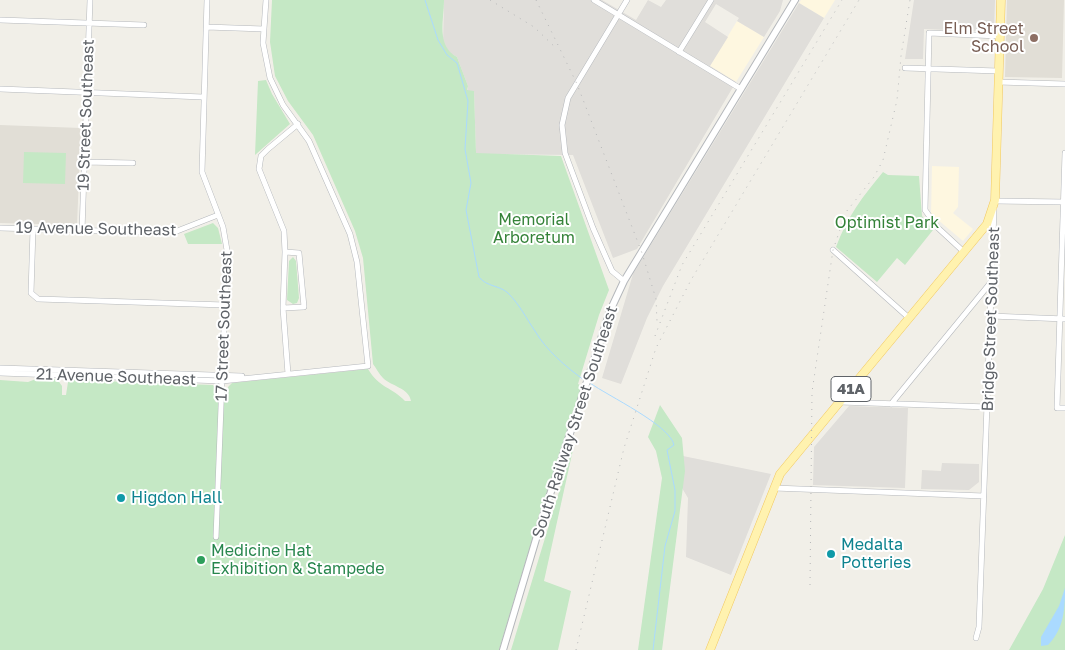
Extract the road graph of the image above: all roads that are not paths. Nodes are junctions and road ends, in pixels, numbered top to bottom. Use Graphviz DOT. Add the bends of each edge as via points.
graph roads {
  1 [pos="90,0"];
  2 [pos="206,0"];
  3 [pos="266,0"];
  4 [pos="594,0"];
  5 [pos="627,0"];
  6 [pos="711,0"];
  7 [pos="789,0"];
  8 [pos="795,0"];
  9 [pos="1001,0"];
  10 [pos="618,15"];
  11 [pos="0,20"];
  12 [pos="89,24"];
  13 [pos="144,25"];
  14 [pos="206,27"];
  15 [pos="779,27"];
  16 [pos="264,29"];
  17 [pos="1000,36"];
  18 [pos="680,52"];
  19 [pos="905,68"];
  20 [pos="928,69"];
  21 [pos="998,71"];
  22 [pos="998,82"];
  23 [pos="1065,84"];
  24 [pos="0,89"];
  25 [pos="741,89"];
  26 [pos="86,92"];
  27 [pos="203,97"];
  28 [pos="298,124"];
  29 [pos="1065,153"];
  30 [pos="84,162"];
  31 [pos="133,163"];
  32 [pos="995,200"];
  33 [pos="1064,202"];
  34 [pos="218,215"];
  35 [pos="0,228"];
  36 [pos="33,229"];
  37 [pos="82,231"];
  38 [pos="833,250"];
  39 [pos="286,252"];
  40 [pos="964,252"];
  41 [pos="624,281"];
  42 [pos="992,281"];
  43 [pos="225,305"];
  44 [pos="283,308"];
  45 [pos="991,316"];
  46 [pos="909,318"];
  47 [pos="1062,319"];
  48 [pos="0,368"];
  49 [pos="0,373"];
  50 [pos="288,374"];
  51 [pos="222,378"];
  52 [pos="840,402"];
  53 [pos="891,404"];
  54 [pos="988,407"];
  55 [pos="1065,408"];
  56 [pos="774,488"];
  57 [pos="984,496"];
  58 [pos="216,537"];
  59 [pos="976,638"];
  60 [pos="503,650"];
  61 [pos="710,650"];
  1 -- 12 [label="street, 19 Street Southeast"];
  2 -- 14 [label="street, 17 Street Southeast"];
  3 -- 16 [label="street"];
  4 -- 10 [label="street"];
  5 -- 10 [label="street"];
  6 -- 18 [label="street"];
  7 -- 15 [label="street"];
  8 -- 15 [label="street, South Railway Street Southeast"];
  9 -- 17 [label="main road, Bridge Street Southeast / 41A"];
  10 -- 18 [label="street"];
  10 -- 41 [label="street" via="568,98 562,126 565,153 594,228 612,271"];
  11 -- 12 [label="street"];
  12 -- 13 [label="street"];
  12 -- 26 [label="street, 19 Street Southeast"];
  14 -- 16 [label="street"];
  14 -- 27 [label="street, 17 Street Southeast"];
  15 -- 25 [label="street, South Railway Street Southeast"];
  16 -- 28 [label="street" via="263,43 270,78 283,105"];
  17 -- 20 [label="street" via="929,33"];
  17 -- 21 [label="main road, Bridge Street Southeast / 41A"];
  18 -- 25 [label="street"];
  19 -- 20 [label="street"];
  20 -- 21 [label="street"];
  20 -- 40 [label="street" via="925,210 938,228"];
  21 -- 22 [label="main road, Bridge Street Southeast / 41A"];
  22 -- 23 [label="street"];
  22 -- 32 [label="main road, Bridge Street Southeast / 41A"];
  24 -- 26 [label="street"];
  25 -- 41 [label="street, South Railway Street Southeast"];
  26 -- 27 [label="street"];
  26 -- 30 [label="street, 19 Street Southeast"];
  27 -- 34 [label="street, 17 Street Southeast" via="202,172"];
  28 -- 39 [label="street" via="261,156 259,169 284,231"];
  28 -- 50 [label="street, 21 Avenue Southeast" via="350,234 357,262 368,366"];
  29 -- 33 [label="street"];
  30 -- 31 [label="street"];
  30 -- 37 [label="street, 19 Street Southeast"];
  32 -- 33 [label="street"];
  32 -- 40 [label="main road, 41A" via="987,224"];
  32 -- 42 [label="street, Bridge Street Southeast"];
  33 -- 47 [label="street"];
  34 -- 37 [label="street, 19 Avenue Southeast" via="172,233"];
  34 -- 43 [label="street, 17 Street Southeast" via="227,250"];
  35 -- 36 [label="street, 19 Avenue Southeast"];
  36 -- 37 [label="street, 19 Avenue Southeast"];
  36 -- 43 [label="street" via="31,293 38,299"];
  38 -- 46 [label="street"];
  39 -- 44 [label="street"];
  39 -- 44 [label="street" via="299,253 304,307"];
  40 -- 46 [label="main road, 41A"];
  41 -- 60 [label="street, South Railway Street Southeast" via="610,311"];
  42 -- 45 [label="street, Bridge Street Southeast"];
  42 -- 53 [label="street"];
  43 -- 51 [label="street, 17 Street Southeast"];
  44 -- 50 [label="street"];
  45 -- 47 [label="street"];
  45 -- 54 [label="street, Bridge Street Southeast"];
  46 -- 52 [label="main road, 41A"];
  47 -- 55 [label="street" via="1057,408"];
  48 -- 51 [label="street, 21 Avenue Southeast"];
  49 -- 51 [label="street, 21 Avenue Southeast"];
  50 -- 51 [label="street, 21 Avenue Southeast"];
  51 -- 58 [label="street, 17 Street Southeast"];
  52 -- 53 [label="street"];
  52 -- 56 [label="main road, 41A" via="780,474"];
  53 -- 54 [label="street"];
  54 -- 57 [label="street, Bridge Street Southeast"];
  56 -- 57 [label="street"];
  56 -- 61 [label="main road, 41A"];
  57 -- 59 [label="street, Bridge Street Southeast"];
}
